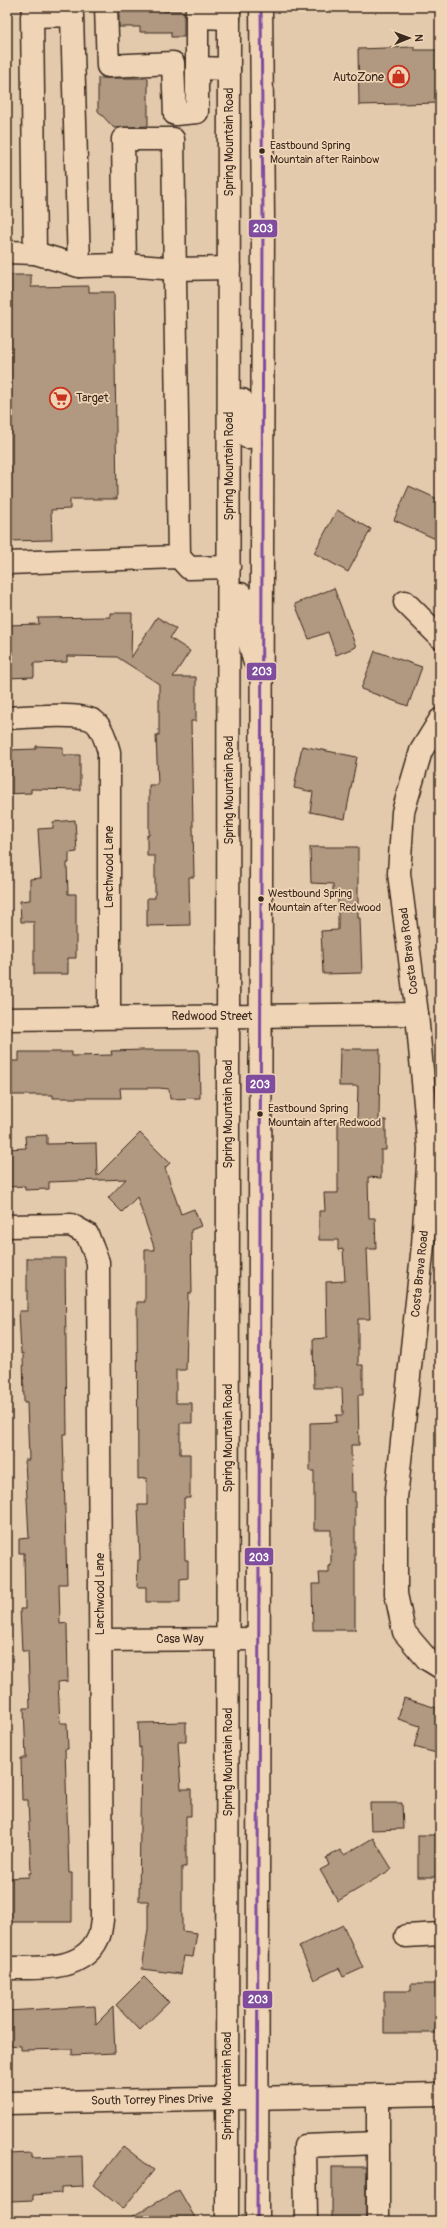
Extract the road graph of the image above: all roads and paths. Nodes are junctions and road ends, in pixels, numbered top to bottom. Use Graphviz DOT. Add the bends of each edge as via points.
graph roads {
  1 [pos="106,7"];
  2 [pos="261,7"];
  3 [pos="197,12"];
  4 [pos="229,12"];
  5 [pos="197,68"];
  6 [pos="229,69"];
  7 [pos="7,252"];
  8 [pos="35,253"];
  9 [pos="125,265"];
  10 [pos="79,266"];
  11 [pos="230,268"];
  12 [pos="176,269"];
  13 [pos="229,384"];
  14 [pos="262,436"];
  15 [pos="179,557"];
  16 [pos="7,563"];
  17 [pos="229,567"];
  18 [pos="405,602"];
  19 [pos="440,637"];
  20 [pos="262,689"];
  21 [pos="7,718"];
  22 [pos="440,720"];
  23 [pos="417,1014"];
  24 [pos="229,1016"];
  25 [pos="261,1016"];
  26 [pos="109,1017"];
  27 [pos="7,1019"];
  28 [pos="7,1226"];
  29 [pos="228,1639"];
  30 [pos="259,1639"];
  31 [pos="101,1640"];
  32 [pos="434,1663"];
  33 [pos="440,1934"];
  34 [pos="406,1936"];
  35 [pos="7,1968"];
  36 [pos="440,2094"];
  37 [pos="378,2095"];
  38 [pos="227,2099"];
  39 [pos="258,2099"];
  40 [pos="7,2103"];
  41 [pos="378,2143"];
  42 [pos="227,2221"];
  43 [pos="257,2221"];
  44 [pos="306,2221"];
  45 [pos="378,2221"];
  1 -- 5 [label="main road" via="108,66 172,62 175,114 197,112"];
  2 -- 14 [label="main road"];
  3 -- 4 [label="main road"];
  3 -- 5 [label="main road"];
  4 -- 6 [label="main road, Spring Mountain Road"];
  5 -- 6 [label="main road"];
  6 -- 11 [label="main road, Spring Mountain Road"];
  7 -- 8 [label="main road"];
  8 -- 10 [label="main road"];
  8 -- 10 [label="main road" via="32,16 72,15"];
  9 -- 10 [label="main road"];
  9 -- 12 [label="main road"];
  9 -- 12 [label="main road" via="123,139 173,139"];
  11 -- 12 [label="main road"];
  11 -- 13 [label="main road, Spring Mountain Road"];
  12 -- 15 [label="main road"];
  13 -- 14 [label="main road" via="242,398 243,425 247,437"];
  13 -- 17 [label="main road, Spring Mountain Road"];
  14 -- 20 [label="main road"];
  15 -- 16 [label="main road"];
  15 -- 17 [label="main road" via="189,568"];
  17 -- 20 [label="main road" via="240,574 243,616"];
  17 -- 24 [label="main road, Spring Mountain Road"];
  18 -- 19 [label="main road"];
  20 -- 25 [label="main road"];
  21 -- 26 [label="main road, Larchwood Lane" via="75,716 94,721 103,733 109,752"];
  22 -- 23 [label="main road, Costa Brava Road" via="421,751 403,812 399,872"];
  23 -- 25 [label="main road, Redwood Street"];
  23 -- 32 [label="main road, Costa Brava Road" via="428,1149 423,1245 396,1498 396,1594 404,1632"];
  24 -- 25 [label="main road, Redwood Street"];
  24 -- 26 [label="main road, Redwood Street"];
  24 -- 29 [label="main road, Spring Mountain Road"];
  25 -- 30 [label="main road"];
  26 -- 27 [label="main road, Redwood Street"];
  28 -- 31 [label="main road, Larchwood Lane" via="71,1225 87,1234 98,1262"];
  29 -- 30 [label="main road, Casa Way"];
  29 -- 31 [label="main road, Casa Way"];
  29 -- 38 [label="main road, Spring Mountain Road"];
  30 -- 39 [label="main road"];
  31 -- 35 [label="main road, Larchwood Lane" via="102,1920 99,1938 88,1953 71,1963 46,1968"];
  33 -- 34 [label="main road"];
  36 -- 37 [label="main road, South Torrey Pines Drive"];
  37 -- 39 [label="main road, South Torrey Pines Drive"];
  37 -- 41 [label="main road"];
  38 -- 39 [label="main road, South Torrey Pines Drive"];
  38 -- 40 [label="main road, South Torrey Pines Drive"];
  38 -- 42 [label="main road, Spring Mountain Road"];
  39 -- 43 [label="main road"];
  41 -- 44 [label="main road" via="305,2146"];
  41 -- 45 [label="main road"];
}
